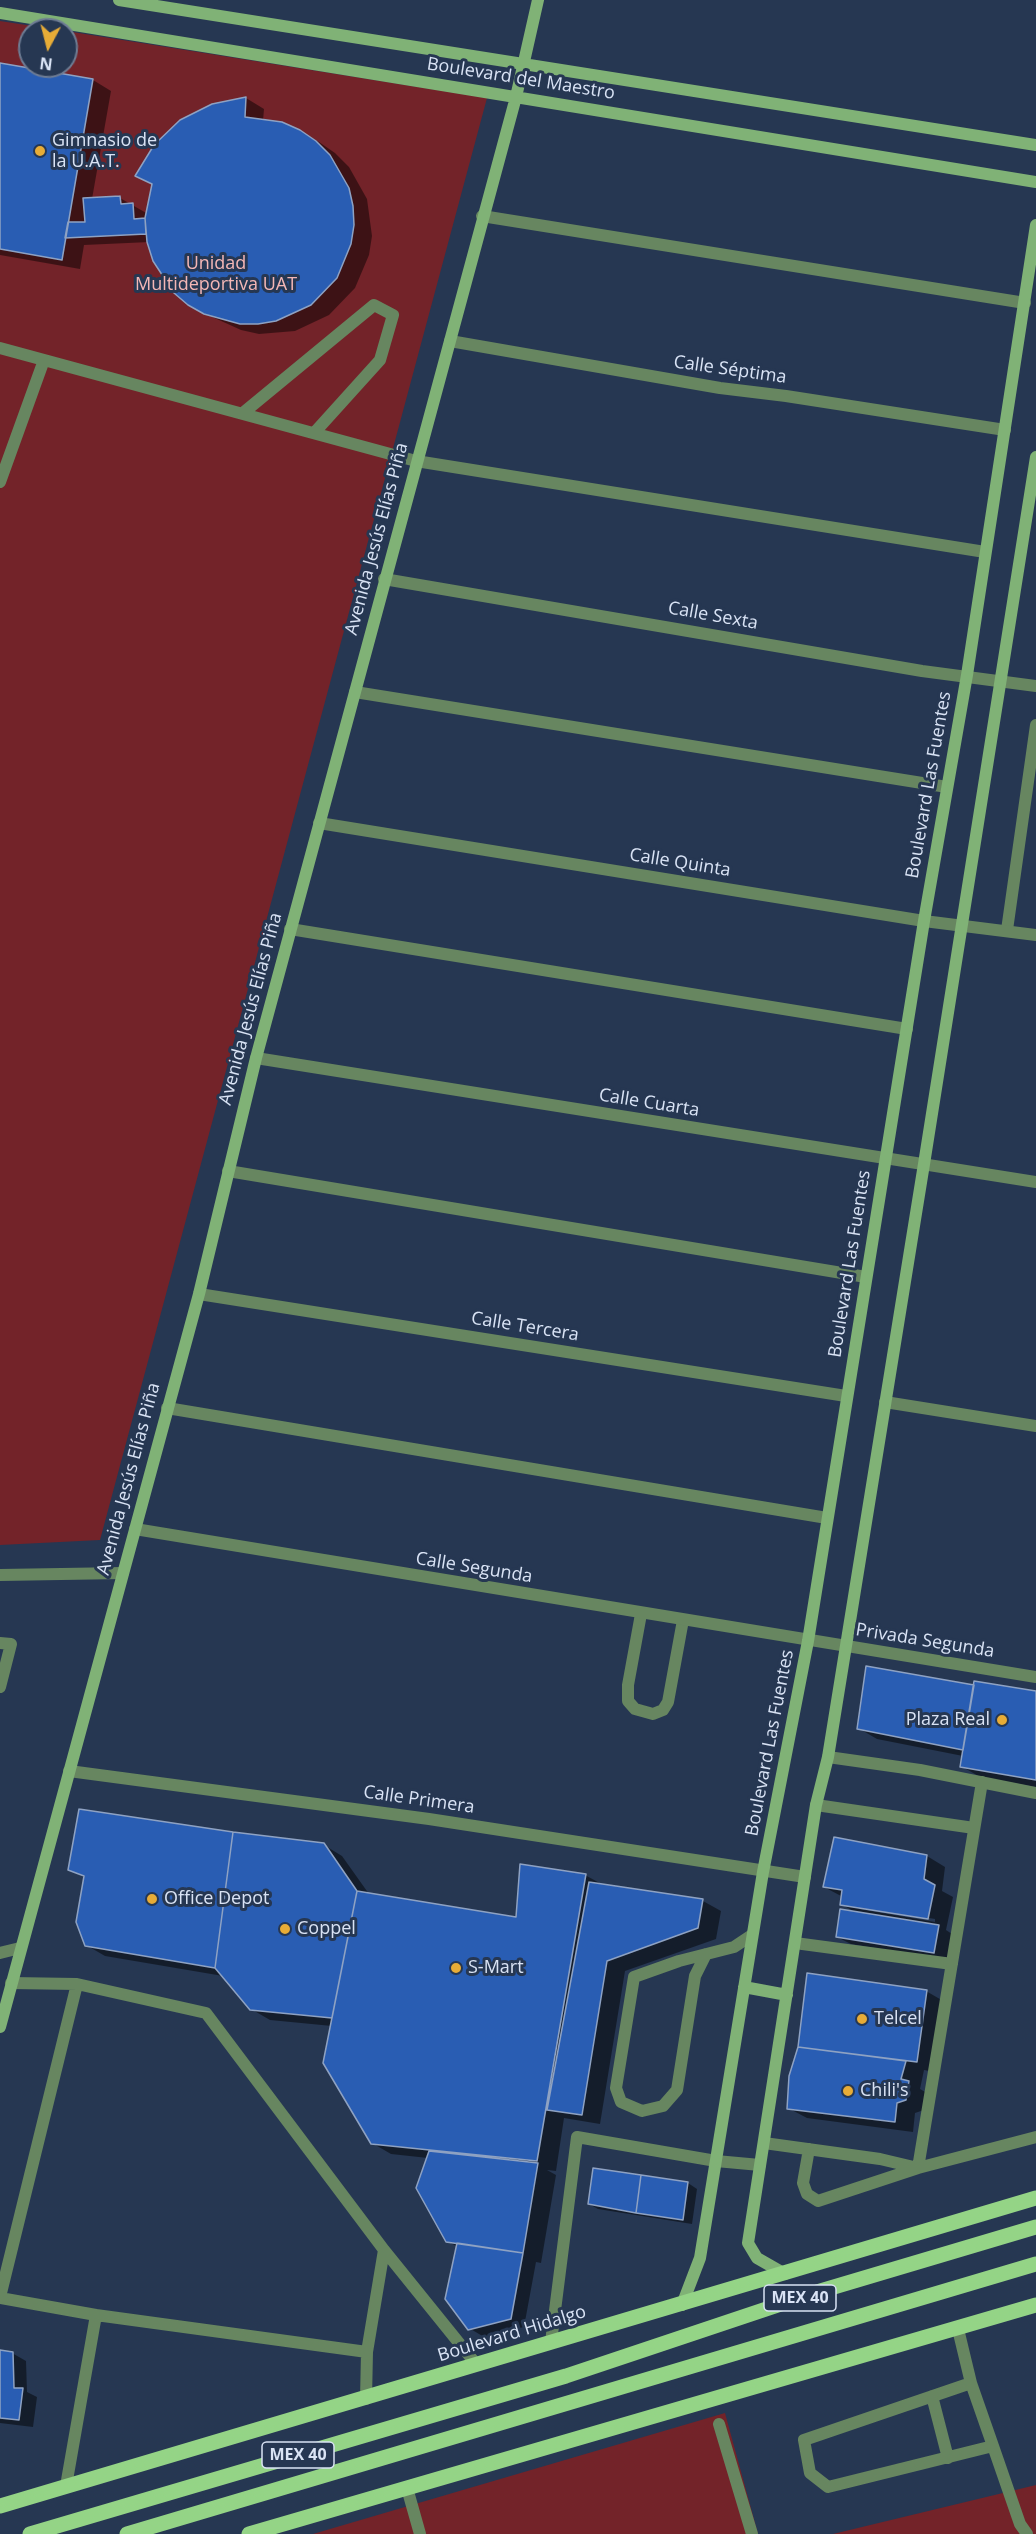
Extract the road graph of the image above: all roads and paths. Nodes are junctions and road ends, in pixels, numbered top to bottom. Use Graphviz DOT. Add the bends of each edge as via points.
graph roads {
  1 [pos="119,0"];
  2 [pos="538,0"];
  3 [pos="0,13"];
  4 [pos="522,63"];
  5 [pos="516,97"];
  6 [pos="1036,145"];
  7 [pos="1036,182"];
  8 [pos="482,216"];
  9 [pos="1036,225"];
  10 [pos="1025,303"];
  11 [pos="450,341"];
  12 [pos="0,348"];
  13 [pos="44,360"];
  14 [pos="243,413"];
  15 [pos="1005,430"];
  16 [pos="315,432"];
  17 [pos="1036,457"];
  18 [pos="416,460"];
  19 [pos="0,482"];
  20 [pos="986,552"];
  21 [pos="384,579"];
  22 [pos="967,675"];
  23 [pos="1002,680"];
  24 [pos="1036,686"];
  25 [pos="355,692"];
  26 [pos="1036,725"];
  27 [pos="947,787"];
  28 [pos="319,824"];
  29 [pos="924,921"];
  30 [pos="963,925"];
  31 [pos="290,929"];
  32 [pos="1007,930"];
  33 [pos="1036,935"];
  34 [pos="907,1029"];
  35 [pos="256,1058"];
  36 [pos="885,1159"];
  37 [pos="924,1164"];
  38 [pos="228,1171"];
  39 [pos="1036,1182"];
  40 [pos="867,1277"];
  41 [pos="199,1294"];
  42 [pos="846,1396"];
  43 [pos="885,1402"];
  44 [pos="167,1408"];
  45 [pos="1036,1426"];
  46 [pos="827,1518"];
  47 [pos="135,1529"];
  48 [pos="123,1573"];
  49 [pos="0,1575"];
  50 [pos="641,1614"];
  51 [pos="683,1620"];
  52 [pos="808,1641"];
  53 [pos="0,1643"];
  54 [pos="846,1647"];
  55 [pos="1036,1677"];
  56 [pos="0,1687"];
  57 [pos="828,1757"];
  58 [pos="69,1771"];
  59 [pos="982,1782"];
  60 [pos="1036,1792"];
  61 [pos="816,1805"];
  62 [pos="974,1828"];
  63 [pos="762,1872"];
  64 [pos="805,1877"];
  65 [pos="752,1935"];
  66 [pos="795,1943"];
  67 [pos="20,1948"];
  68 [pos="0,1953"];
  69 [pos="706,1954"];
  70 [pos="952,1964"];
  71 [pos="11,1983"];
  72 [pos="77,1984"];
  73 [pos="744,1987"];
  74 [pos="787,1995"];
  75 [pos="0,2027"];
  76 [pos="1036,2137"];
  77 [pos="764,2143"];
  78 [pos="809,2149"];
  79 [pos="716,2161"];
  80 [pos="760,2165"];
  81 [pos="918,2168"];
  82 [pos="1036,2198"];
  83 [pos="1036,2227"];
  84 [pos="384,2250"];
  85 [pos="1036,2255"];
  86 [pos="1036,2264"];
  87 [pos="1019,2269"];
  88 [pos="785,2274"];
  89 [pos="0,2298"];
  90 [pos="682,2305"];
  91 [pos="1036,2305"];
  92 [pos="96,2315"];
  93 [pos="957,2329"];
  94 [pos="551,2342"];
  95 [pos="367,2352"];
  96 [pos="476,2364"];
  97 [pos="971,2383"];
  98 [pos="932,2396"];
  99 [pos="366,2399"];
  100 [pos="719,2424"];
  101 [pos="993,2446"];
  102 [pos="948,2458"];
  103 [pos="66,2486"];
  104 [pos="407,2488"];
  105 [pos="0,2506"];
  106 [pos="1022,2531"];
  107 [pos="30,2534"];
  108 [pos="127,2534"];
  109 [pos="249,2534"];
  110 [pos="420,2534"];
  111 [pos="752,2534"];
  1 -- 4 [label="street, Boulevard del Maestro"];
  2 -- 4 [label="street, Avenida Jesús Elías Piña"];
  3 -- 5 [label="street, Boulevard del Maestro"];
  4 -- 5 [label="street, Avenida Jesús Elías Piña"];
  4 -- 6 [label="street, Boulevard del Maestro"];
  5 -- 7 [label="street, Boulevard del Maestro"];
  5 -- 8 [label="street, Avenida Jesús Elías Piña"];
  8 -- 10 [label="street"];
  8 -- 11 [label="street, Avenida Jesús Elías Piña"];
  9 -- 10 [label="street, Boulevard Las Fuentes"];
  10 -- 15 [label="street, Boulevard Las Fuentes"];
  11 -- 15 [label="street, Calle Séptima" via="720,388"];
  11 -- 18 [label="street, Avenida Jesús Elías Piña"];
  12 -- 13 [label="street"];
  13 -- 14 [label="street"];
  13 -- 19 [label="street"];
  14 -- 16 [label="street"];
  14 -- 16 [label="street" via="374,305 393,315 380,360"];
  15 -- 20 [label="street, Boulevard Las Fuentes"];
  16 -- 18 [label="street"];
  17 -- 23 [label="street"];
  18 -- 20 [label="street"];
  18 -- 21 [label="street, Avenida Jesús Elías Piña"];
  20 -- 22 [label="street, Boulevard Las Fuentes"];
  21 -- 22 [label="street, Calle Sexta" via="922,671"];
  21 -- 25 [label="street, Avenida Jesús Elías Piña"];
  22 -- 23 [label="street, Calle Sexta"];
  22 -- 27 [label="street, Boulevard Las Fuentes"];
  23 -- 24 [label="street, Calle Sexta"];
  23 -- 30 [label="street"];
  25 -- 27 [label="street"];
  25 -- 28 [label="street, Avenida Jesús Elías Piña"];
  26 -- 32 [label="street"];
  27 -- 29 [label="street, Boulevard Las Fuentes"];
  28 -- 29 [label="street, Calle Quinta"];
  28 -- 31 [label="street, Avenida Jesús Elías Piña"];
  29 -- 30 [label="street, Calle Quinta"];
  29 -- 34 [label="street, Boulevard Las Fuentes"];
  30 -- 32 [label="street, Calle Quinta"];
  30 -- 37 [label="street"];
  31 -- 34 [label="street"];
  31 -- 35 [label="street, Avenida Jesús Elías Piña"];
  32 -- 33 [label="street, Calle Quinta"];
  34 -- 36 [label="street, Boulevard Las Fuentes"];
  35 -- 36 [label="street, Calle Cuarta"];
  35 -- 38 [label="street, Avenida Jesús Elías Piña"];
  36 -- 37 [label="street, Calle Cuarta"];
  36 -- 40 [label="street, Boulevard Las Fuentes"];
  37 -- 39 [label="street, Calle Cuarta"];
  37 -- 43 [label="street"];
  38 -- 40 [label="street"];
  38 -- 41 [label="street, Avenida Jesús Elías Piña"];
  40 -- 42 [label="street, Boulevard Las Fuentes"];
  41 -- 42 [label="street, Calle Tercera"];
  41 -- 44 [label="street, Avenida Jesús Elías Piña"];
  42 -- 46 [label="street, Boulevard Las Fuentes"];
  43 -- 45 [label="street"];
  43 -- 54 [label="street"];
  44 -- 46 [label="street"];
  44 -- 47 [label="street, Avenida Jesús Elías Piña"];
  46 -- 52 [label="street, Boulevard Las Fuentes"];
  47 -- 48 [label="street, Avenida Jesús Elías Piña"];
  47 -- 50 [label="street, Calle Segunda"];
  48 -- 49 [label="street"];
  48 -- 58 [label="street, Avenida Jesús Elías Piña"];
  50 -- 51 [label="street, Calle Segunda"];
  50 -- 51 [label="street" via="628,1701 635,1709 653,1714 663,1710 668,1702"];
  51 -- 52 [label="street, Calle Segunda"];
  52 -- 54 [label="street, Privada Segunda"];
  52 -- 63 [label="street, Boulevard Las Fuentes"];
  53 -- 56 [label="street" via="11,1644"];
  54 -- 55 [label="street, Privada Segunda"];
  54 -- 57 [label="street"];
  57 -- 59 [label="street"];
  57 -- 61 [label="street"];
  58 -- 63 [label="street, Calle Primera" via="429,1819"];
  58 -- 67 [label="street, Avenida Jesús Elías Piña"];
  59 -- 60 [label="street"];
  59 -- 62 [label="street"];
  61 -- 62 [label="street"];
  61 -- 64 [label="street"];
  62 -- 70 [label="street"];
  63 -- 64 [label="street, Calle Primera"];
  63 -- 65 [label="street, Boulevard Las Fuentes"];
  64 -- 66 [label="street"];
  65 -- 69 [label="street" via="734,1947"];
  65 -- 73 [label="street, Boulevard Las Fuentes"];
  66 -- 70 [label="street"];
  66 -- 74 [label="street"];
  67 -- 68 [label="street"];
  67 -- 71 [label="street, Avenida Jesús Elías Piña"];
  69 -- 69 [label="street" via="694,1976 677,2090 663,2106 642,2111 621,2102 616,2088 634,1977"];
  70 -- 81 [label="street"];
  71 -- 72 [label="street"];
  71 -- 75 [label="street, Avenida Jesús Elías Piña"];
  72 -- 84 [label="street" via="206,2013"];
  72 -- 89 [label="street"];
  73 -- 74 [label="street"];
  73 -- 79 [label="street, Boulevard Las Fuentes"];
  74 -- 77 [label="street"];
  76 -- 81 [label="street"];
  77 -- 78 [label="street"];
  77 -- 80 [label="street"];
  78 -- 81 [label="street"];
  78 -- 81 [label="street" via="803,2183 807,2194 818,2201"];
  79 -- 80 [label="street"];
  79 -- 90 [label="street, Boulevard Las Fuentes" via="700,2258"];
  79 -- 94 [label="street" via="577,2137"];
  80 -- 88 [label="street" via="748,2243 756,2258"];
  82 -- 88 [label="main road, Boulevard Hidalgo"];
  83 -- 107 [label="main road, MEX 40" via="817,2292 566,2376"];
  84 -- 95 [label="street"];
  84 -- 96 [label="street"];
  85 -- 87 [label="main road"];
  86 -- 87 [label="main road, MEX 40"];
  87 -- 108 [label="main road, MEX 40"];
  88 -- 90 [label="main road, Boulevard Hidalgo"];
  89 -- 92 [label="street"];
  90 -- 94 [label="main road, Boulevard Hidalgo"];
  91 -- 93 [label="main road"];
  92 -- 95 [label="street"];
  92 -- 103 [label="street"];
  93 -- 97 [label="street"];
  93 -- 104 [label="main road"];
  94 -- 96 [label="main road, Boulevard Hidalgo"];
  95 -- 99 [label="street"];
  96 -- 99 [label="main road, Boulevard Hidalgo"];
  97 -- 98 [label="street"];
  97 -- 101 [label="street"];
  98 -- 102 [label="street"];
  98 -- 102 [label="street" via="804,2440 810,2473 828,2487"];
  99 -- 103 [label="main road, Boulevard Hidalgo"];
  100 -- 111 [label="street"];
  101 -- 102 [label="street"];
  101 -- 106 [label="street"];
  103 -- 105 [label="main road, Boulevard Hidalgo"];
  104 -- 109 [label="main road"];
  104 -- 110 [label="street"];
}
